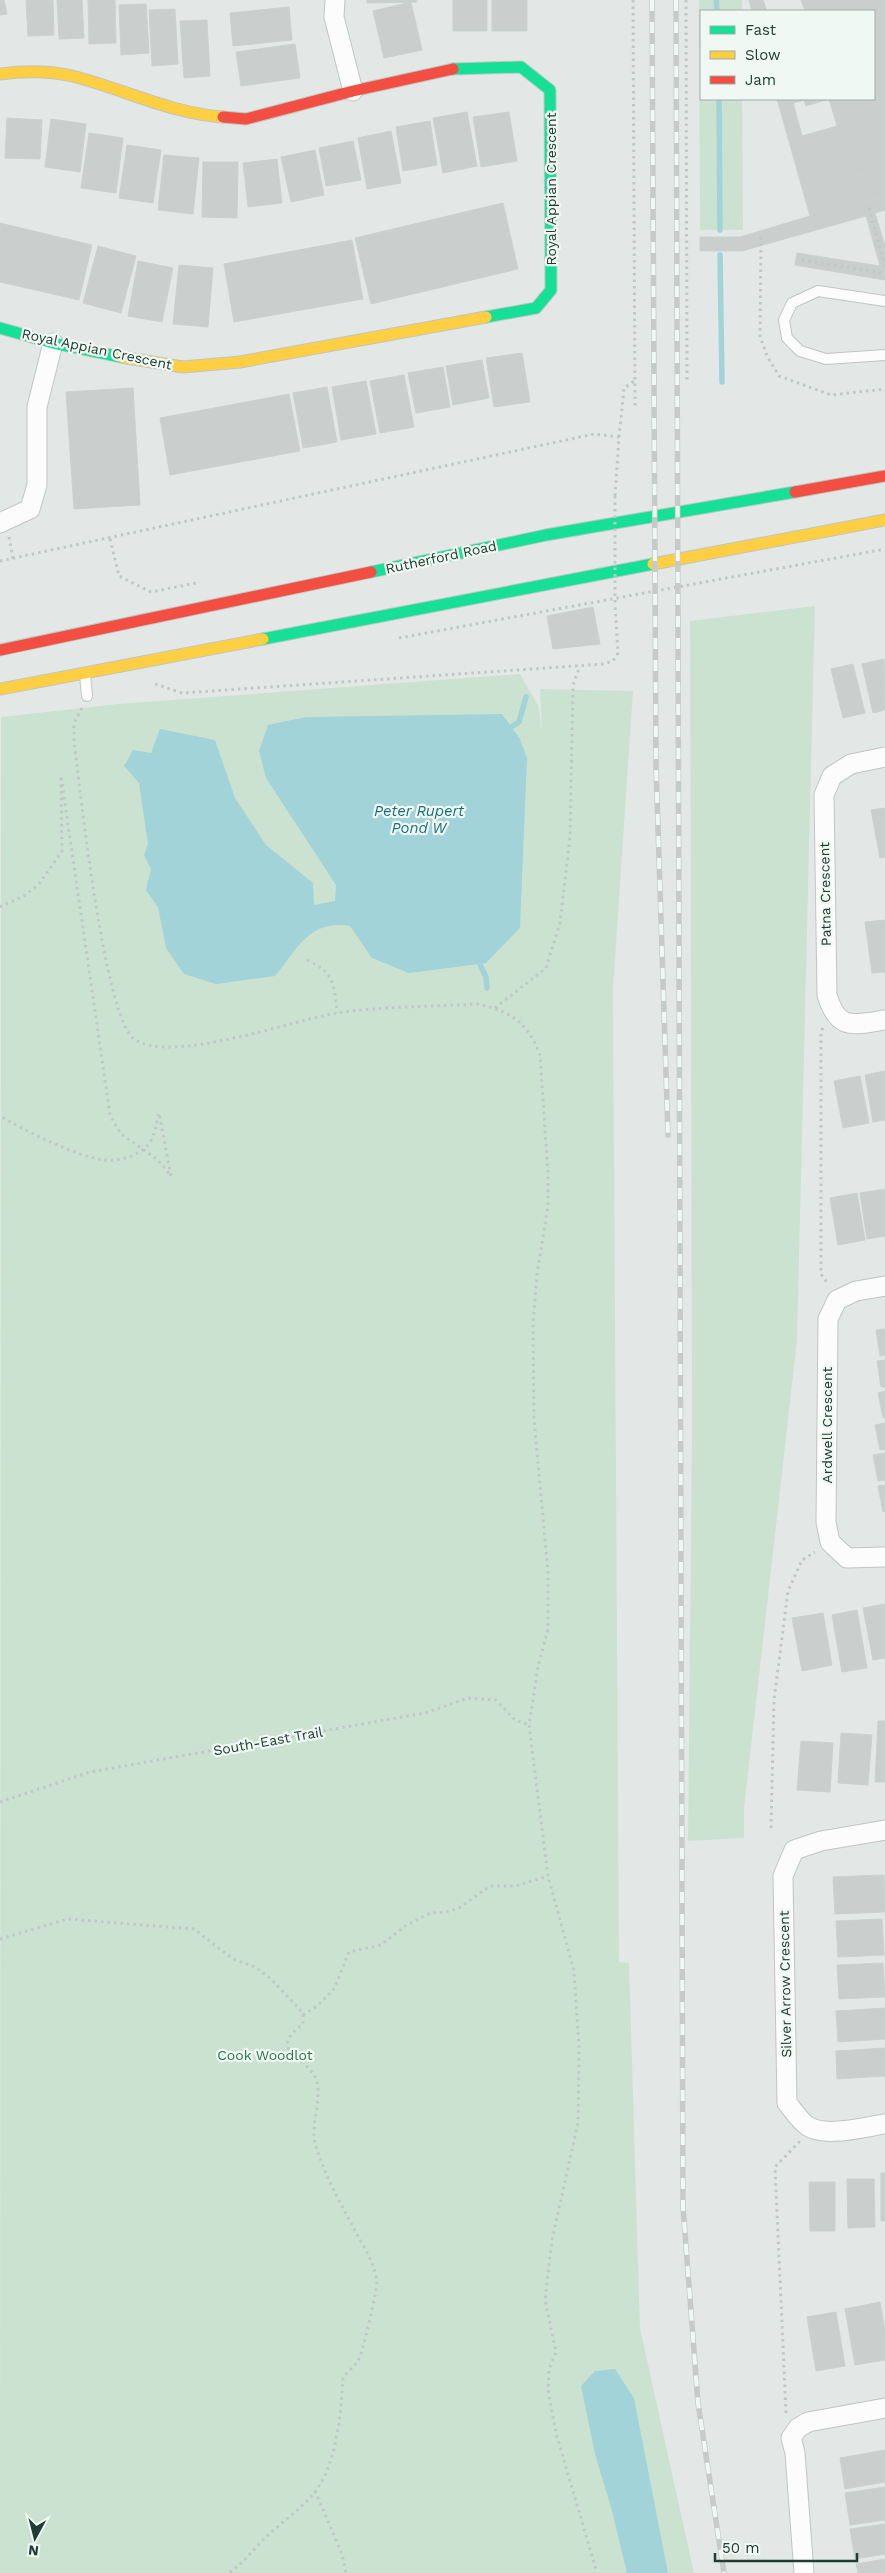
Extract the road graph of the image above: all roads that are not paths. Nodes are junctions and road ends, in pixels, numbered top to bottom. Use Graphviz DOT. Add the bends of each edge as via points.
graph roads {
  1 [pos="334,0"];
  2 [pos="0,74"];
  3 [pos="353,91"];
  4 [pos="885,301"];
  5 [pos="0,328"];
  6 [pos="53,342"];
  7 [pos="885,355"];
  8 [pos="885,476"];
  9 [pos="885,520"];
  10 [pos="0,523"];
  11 [pos="0,650"];
  12 [pos="85,673"];
  13 [pos="0,689"];
  14 [pos="87,696"];
  15 [pos="885,757"];
  16 [pos="885,1020"];
  17 [pos="885,1286"];
  18 [pos="885,1557"];
  19 [pos="885,1830"];
  20 [pos="885,2124"];
  21 [pos="885,2408"];
  22 [pos="804,2573"];
  1 -- 3 [label="street" via="334,17"];
  2 -- 3 [label="main road, Royal Appian Crescent" via="71,76 194,116 246,119"];
  3 -- 6 [label="main road, Royal Appian Crescent" via="453,69 521,67 550,90 551,290 536,308 240,362 183,367"];
  4 -- 7 [label="lane" via="818,291 792,303 784,320 787,338 800,351 826,359"];
  5 -- 6 [label="main road, Royal Appian Crescent"];
  6 -- 10 [label="street" via="37,407 37,485 30,509"];
  8 -- 11 [label="main road, Rutherford Road" via="546,535"];
  9 -- 12 [label="main road"];
  12 -- 13 [label="main road"];
  12 -- 14 [label="lane"];
  15 -- 16 [label="street, Patna Crescent" via="851,764 832,776 824,795 826,996 832,1013 842,1022 861,1024"];
  17 -- 18 [label="street, Ardwell Crescent" via="856,1291 837,1300 828,1319 826,1522 830,1542 847,1558"];
  19 -- 20 [label="street, Silver Arrow Crescent" via="821,1841 794,1850 783,1876 787,2103 805,2125 813,2128 834,2132"];
  21 -- 22 [label="street" via="808,2422 791,2438 795,2453"];
}
